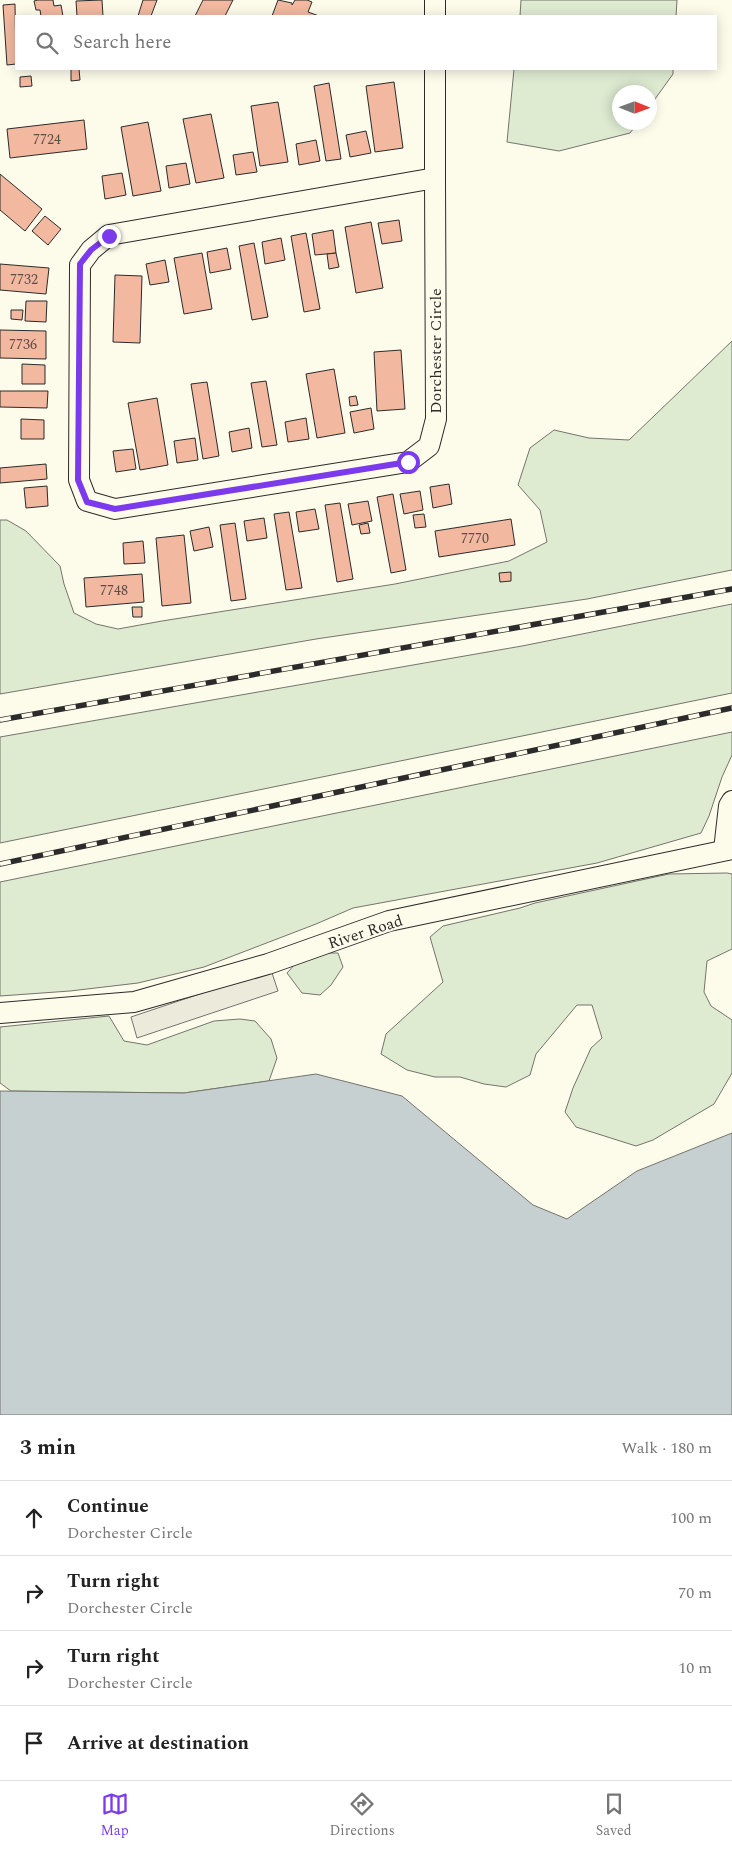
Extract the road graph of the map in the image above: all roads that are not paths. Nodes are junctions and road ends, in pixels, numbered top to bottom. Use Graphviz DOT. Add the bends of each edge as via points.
graph roads {
  1 [pos="435,0"];
  2 [pos="435,15"];
  3 [pos="435,70"];
  4 [pos="435,178"];
  5 [pos="732,801"];
  6 [pos="728,849"];
  7 [pos="0,1014"];
  1 -- 2 [label="street"];
  3 -- 4 [label="street"];
  4 -- 4 [label="street, Dorchester Circle" via="436,419 429,446 408,462 115,509 87,502 78,480 80,264 91,250 109,236"];
  5 -- 6 [label="street" via="729,806"];
  6 -- 7 [label="street, River Road" via="389,921 268,964 134,1002"];
}
